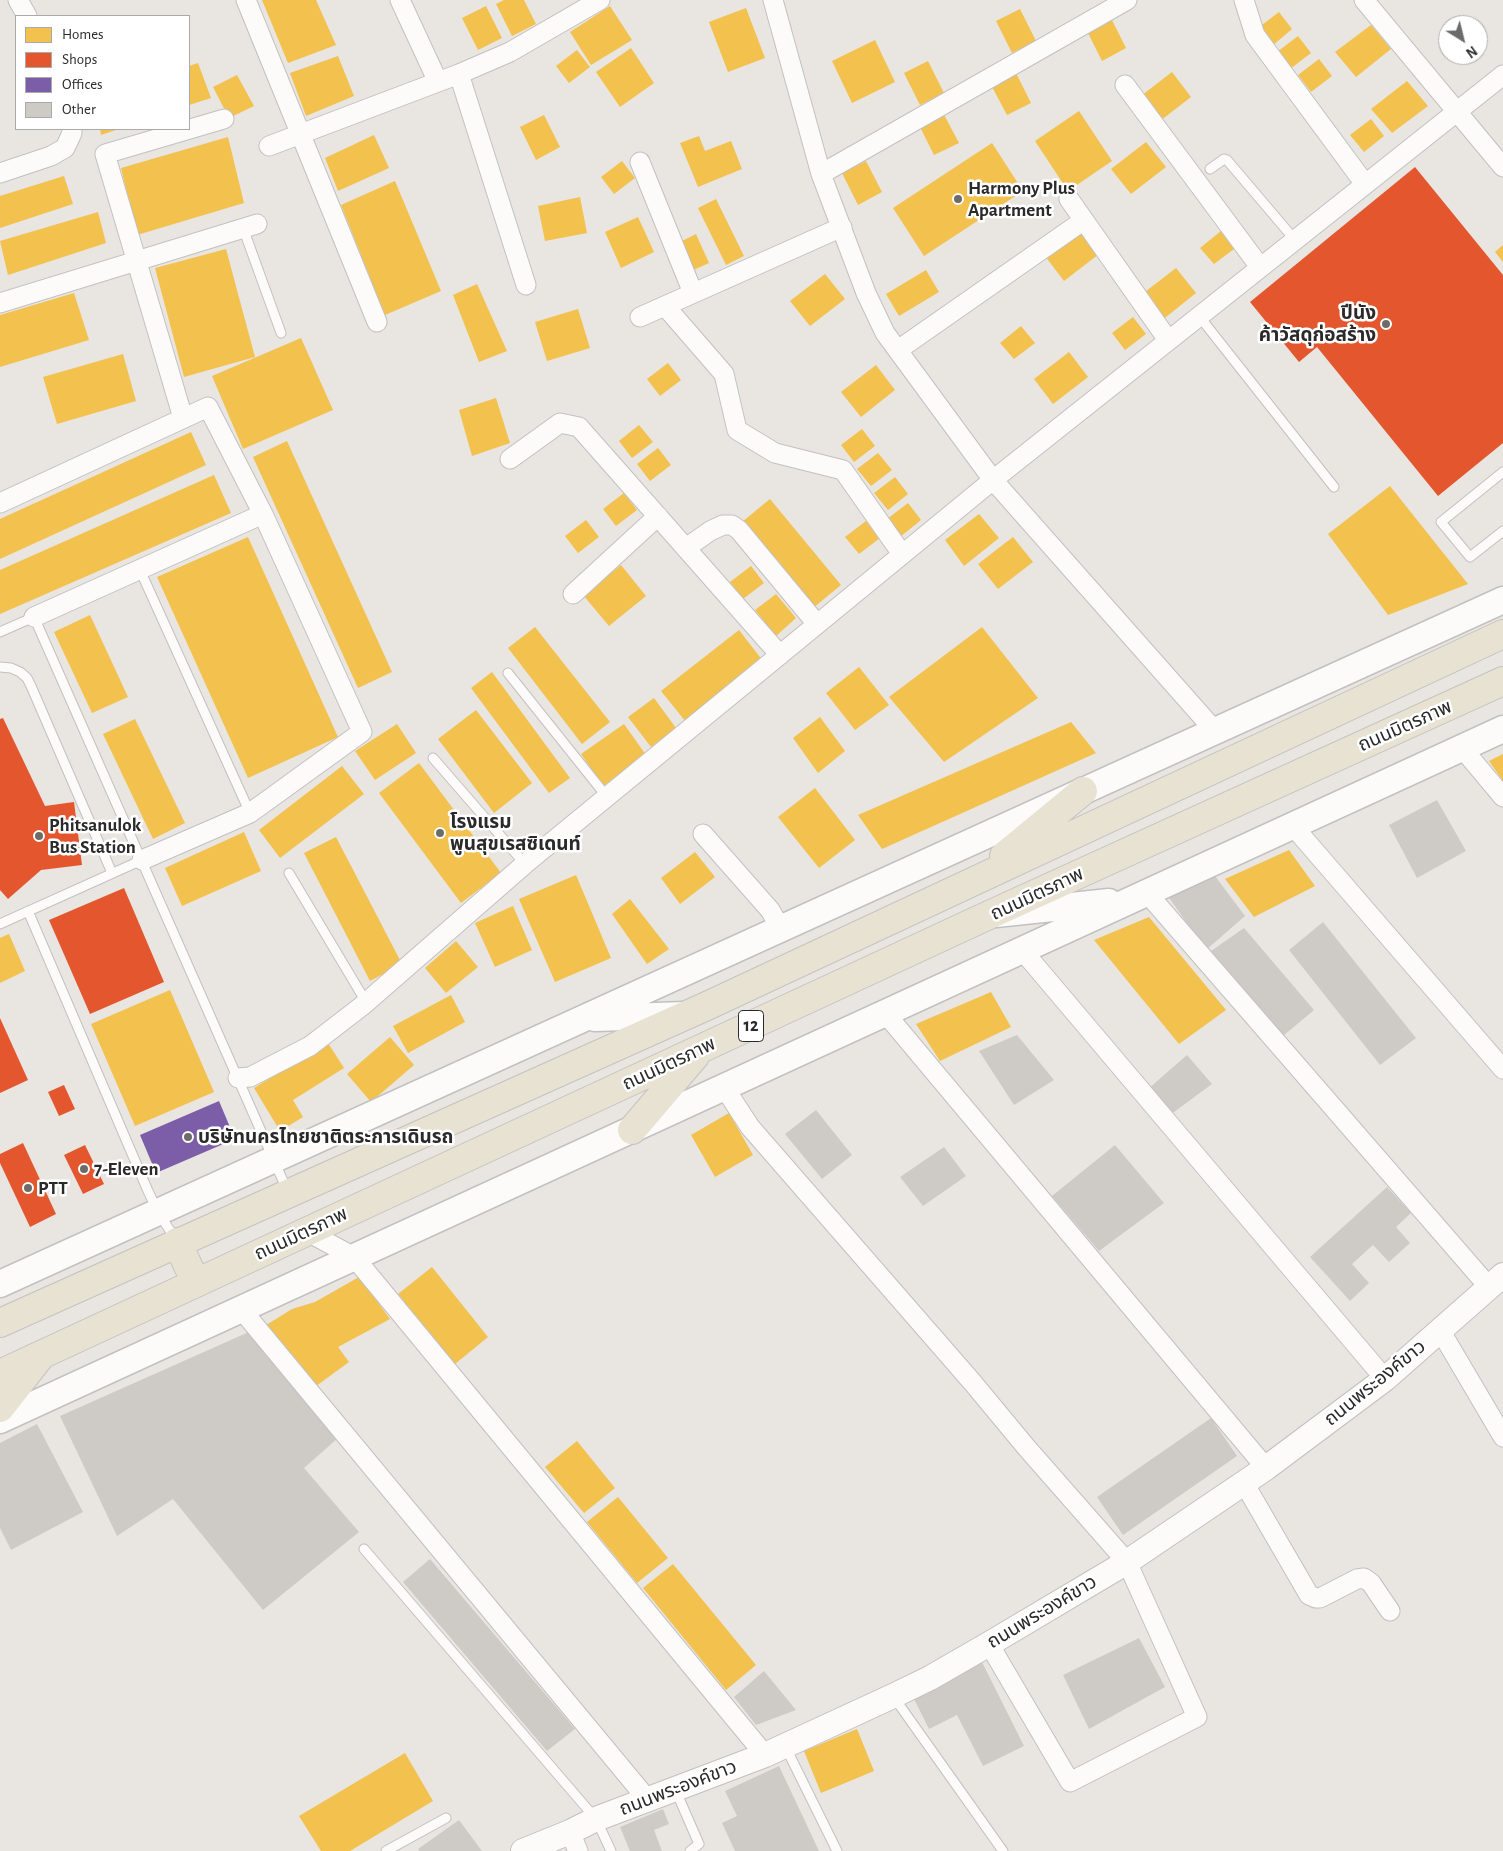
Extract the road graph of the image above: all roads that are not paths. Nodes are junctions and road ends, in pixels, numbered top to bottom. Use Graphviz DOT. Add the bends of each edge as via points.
graph roads {
  1 [pos="18,0"];
  2 [pos="246,0"];
  3 [pos="400,0"];
  4 [pos="600,0"];
  5 [pos="773,0"];
  6 [pos="1127,0"];
  7 [pos="1244,0"];
  8 [pos="1364,0"];
  9 [pos="26,15"];
  10 [pos="459,74"];
  11 [pos="1503,75"];
  12 [pos="438,82"];
  13 [pos="1125,85"];
  14 [pos="1457,112"];
  15 [pos="224,119"];
  16 [pos="190,129"];
  17 [pos="72,130"];
  18 [pos="187,130"];
  19 [pos="301,135"];
  20 [pos="269,146"];
  21 [pos="640,162"];
  22 [pos="1503,168"];
  23 [pos="1210,169"];
  24 [pos="0,173"];
  25 [pos="821,174"];
  26 [pos="1365,184"];
  27 [pos="1069,199"];
  28 [pos="1076,224"];
  29 [pos="250,226"];
  30 [pos="842,227"];
  31 [pos="1294,240"];
  32 [pos="137,261"];
  33 [pos="1260,267"];
  34 [pos="526,285"];
  35 [pos="694,293"];
  36 [pos="0,303"];
  37 [pos="665,306"];
  38 [pos="1200,316"];
  39 [pos="640,317"];
  40 [pos="377,322"];
  41 [pos="281,333"];
  42 [pos="1168,340"];
  43 [pos="898,350"];
  44 [pos="184,418"];
  45 [pos="510,459"];
  46 [pos="1503,472"];
  47 [pos="993,480"];
  48 [pos="1334,486"];
  49 [pos="0,503"];
  50 [pos="263,514"];
  51 [pos="658,516"];
  52 [pos="1503,531"];
  53 [pos="686,548"];
  54 [pos="902,554"];
  55 [pos="140,570"];
  56 [pos="573,594"];
  57 [pos="1503,600"];
  58 [pos="34,617"];
  59 [pos="818,624"];
  60 [pos="0,632"];
  61 [pos="1503,634"];
  62 [pos="780,654"];
  63 [pos="0,667"];
  64 [pos="508,673"];
  65 [pos="1503,681"];
  66 [pos="1503,729"];
  67 [pos="1215,731"];
  68 [pos="1462,748"];
  69 [pos="433,758"];
  70 [pos="1083,791"];
  71 [pos="607,797"];
  72 [pos="1503,797"];
  73 [pos="250,813"];
  74 [pos="1293,826"];
  75 [pos="703,834"];
  76 [pos="142,860"];
  77 [pos="525,864"];
  78 [pos="112,873"];
  79 [pos="289,873"];
  80 [pos="974,881"];
  81 [pos="1140,896"];
  82 [pos="28,911"];
  83 [pos="989,915"];
  84 [pos="0,924"];
  85 [pos="781,928"];
  86 [pos="1022,950"];
  87 [pos="366,1002"];
  88 [pos="709,1004"];
  89 [pos="885,1013"];
  90 [pos="685,1015"];
  91 [pos="584,1018"];
  92 [pos="713,1043"];
  93 [pos="1503,1069"];
  94 [pos="238,1078"];
  95 [pos="724,1087"];
  96 [pos="632,1130"];
  97 [pos="274,1160"];
  98 [pos="288,1193"];
  99 [pos="158,1212"];
  100 [pos="306,1231"];
  101 [pos="177,1242"];
  102 [pos="354,1257"];
  103 [pos="1496,1281"];
  104 [pos="196,1283"];
  105 [pos="0,1284"];
  106 [pos="241,1309"];
  107 [pos="0,1323"];
  108 [pos="1440,1330"];
  109 [pos="41,1355"];
  110 [pos="0,1374"];
  111 [pos="1385,1379"];
  112 [pos="0,1408"];
  113 [pos="0,1420"];
  114 [pos="1503,1437"];
  115 [pos="1266,1468"];
  116 [pos="1244,1483"];
  117 [pos="364,1549"];
  118 [pos="1127,1562"];
  119 [pos="1390,1610"];
  120 [pos="989,1644"];
  121 [pos="894,1696"];
  122 [pos="774,1751"];
  123 [pos="675,1788"];
  124 [pos="648,1800"];
  125 [pos="446,1818"];
  126 [pos="596,1819"];
  127 [pos="574,1841"];
  128 [pos="400,1848"];
  129 [pos="386,1851"];
  130 [pos="523,1851"];
  131 [pos="610,1851"];
  132 [pos="690,1851"];
  133 [pos="837,1851"];
  134 [pos="1003,1851"];
  1 -- 9 [label="street"];
  2 -- 19 [label="street"];
  3 -- 12 [label="street"];
  4 -- 10 [label="street" via="510,52"];
  5 -- 25 [label="street"];
  6 -- 25 [label="street"];
  7 -- 26 [label="street" via="1254,35"];
  8 -- 14 [label="street"];
  10 -- 12 [label="street"];
  10 -- 34 [label="street"];
  11 -- 14 [label="street"];
  12 -- 19 [label="street"];
  13 -- 33 [label="street"];
  14 -- 22 [label="street"];
  14 -- 26 [label="street"];
  15 -- 16 [label="street"];
  17 -- 24 [label="street" via="65,148"];
  18 -- 32 [label="street" via="105,154"];
  19 -- 20 [label="street"];
  19 -- 40 [label="street"];
  21 -- 35 [label="street"];
  23 -- 31 [label="lane" via="1224,158 1227,160"];
  25 -- 30 [label="street"];
  26 -- 31 [label="street"];
  27 -- 42 [label="street"];
  28 -- 43 [label="street"];
  29 -- 32 [label="street"];
  29 -- 41 [label="lane"];
  30 -- 35 [label="street"];
  30 -- 43 [label="street" via="866,293 885,333"];
  31 -- 33 [label="street"];
  32 -- 36 [label="street"];
  32 -- 44 [label="street"];
  33 -- 38 [label="street"];
  35 -- 37 [label="street"];
  37 -- 39 [label="street"];
  37 -- 54 [label="street" via="724,374 737,430 775,453 843,470"];
  38 -- 42 [label="street"];
  38 -- 48 [label="lane"];
  42 -- 47 [label="street"];
  43 -- 47 [label="street"];
  44 -- 49 [label="street"];
  44 -- 50 [label="street" via="208,407"];
  45 -- 51 [label="street" via="560,423 579,427"];
  46 -- 52 [label="lane" via="1441,522 1470,558"];
  47 -- 54 [label="street"];
  47 -- 67 [label="street"];
  50 -- 55 [label="street"];
  50 -- 73 [label="street" via="362,732"];
  51 -- 53 [label="street"];
  51 -- 56 [label="street"];
  53 -- 59 [label="street" via="723,525 732,525"];
  53 -- 62 [label="street"];
  54 -- 59 [label="street"];
  55 -- 58 [label="street"];
  55 -- 73 [label="lane"];
  57 -- 67 [label="main road"];
  58 -- 60 [label="lane"];
  58 -- 76 [label="lane"];
  59 -- 62 [label="street"];
  61 -- 80 [label="main road, ถนนมิตรภาพ / 12"];
  62 -- 71 [label="street"];
  63 -- 78 [label="lane" via="11,668 27,678"];
  64 -- 71 [label="lane"];
  65 -- 83 [label="main road, ถนนมิตรภาพ / 12"];
  66 -- 68 [label="main road"];
  67 -- 70 [label="main road"];
  68 -- 72 [label="street"];
  68 -- 74 [label="main road"];
  69 -- 77 [label="lane"];
  70 -- 80 [label="main road"];
  70 -- 85 [label="main road"];
  71 -- 77 [label="street"];
  73 -- 76 [label="street"];
  74 -- 81 [label="main road"];
  74 -- 93 [label="street"];
  75 -- 85 [label="street" via="770,910"];
  76 -- 78 [label="lane"];
  76 -- 94 [label="lane"];
  77 -- 87 [label="street"];
  78 -- 82 [label="lane"];
  79 -- 87 [label="lane"];
  80 -- 88 [label="main road, ถนนมิตรภาพ / 12"];
  81 -- 83 [label="main road"];
  81 -- 86 [label="main road"];
  81 -- 103 [label="street"];
  82 -- 84 [label="lane"];
  82 -- 99 [label="lane"];
  83 -- 92 [label="main road, ถนนมิตรภาพ / 12"];
  85 -- 91 [label="main road"];
  86 -- 89 [label="main road"];
  86 -- 111 [label="street"];
  87 -- 94 [label="street" via="310,1046 250,1077"];
  88 -- 90 [label="main road, ถนนมิตรภาพ / 12"];
  88 -- 92 [label="main road"];
  89 -- 95 [label="main road"];
  89 -- 115 [label="street"];
  90 -- 91 [label="main road"];
  90 -- 98 [label="main road, ถนนมิตรภาพ / 12"];
  91 -- 97 [label="main road"];
  92 -- 96 [label="main road"];
  92 -- 100 [label="main road, ถนนมิตรภาพ / 12"];
  94 -- 97 [label="lane"];
  95 -- 96 [label="main road"];
  95 -- 118 [label="street" via="750,1127"];
  96 -- 102 [label="main road"];
  97 -- 98 [label="lane"];
  97 -- 99 [label="main road"];
  98 -- 100 [label="main road"];
  98 -- 101 [label="main road, ถนนมิตรภาพ / 12"];
  99 -- 101 [label="lane"];
  99 -- 105 [label="main road"];
  100 -- 102 [label="street"];
  100 -- 104 [label="main road, ถนนมิตรภาพ / 12"];
  101 -- 104 [label="main road"];
  101 -- 107 [label="main road, ถนนมิตรภาพ / 12"];
  102 -- 106 [label="main road"];
  102 -- 122 [label="street"];
  103 -- 108 [label="street, ถนนพระองค์ขาว"];
  104 -- 109 [label="main road, ถนนมิตรภาพ / 12"];
  106 -- 113 [label="main road"];
  106 -- 124 [label="street"];
  108 -- 111 [label="street, ถนนพระองค์ขาว"];
  108 -- 114 [label="street"];
  109 -- 110 [label="main road, ถนนมิตรภาพ / 12"];
  109 -- 112 [label="main road"];
  111 -- 115 [label="street, ถนนพระองค์ขาว"];
  115 -- 116 [label="street, ถนนพระองค์ขาว"];
  116 -- 118 [label="street, ถนนพระองค์ขาว"];
  116 -- 119 [label="street" via="1309,1595 1320,1598 1364,1578 1372,1582"];
  117 -- 126 [label="lane"];
  118 -- 120 [label="street, ถนนพระองค์ขาว"];
  118 -- 120 [label="street" via="1197,1717 1070,1782"];
  120 -- 121 [label="street, ถนนพระองค์ขาว"];
  121 -- 122 [label="street, ถนนพระองค์ขาว"];
  121 -- 134 [label="lane"];
  122 -- 123 [label="street, ถนนพระองค์ขาว"];
  122 -- 133 [label="lane" via="788,1752"];
  123 -- 124 [label="street, ถนนพระองค์ขาว"];
  123 -- 132 [label="lane" via="699,1844"];
  124 -- 126 [label="street, ถนนพระองค์ขาว"];
  125 -- 128 [label="lane"];
  126 -- 127 [label="street, ถนนพระองค์ขาว"];
  126 -- 131 [label="lane"];
  127 -- 130 [label="street, ถนนพระองค์ขาว"];
  128 -- 129 [label="lane"];
}
